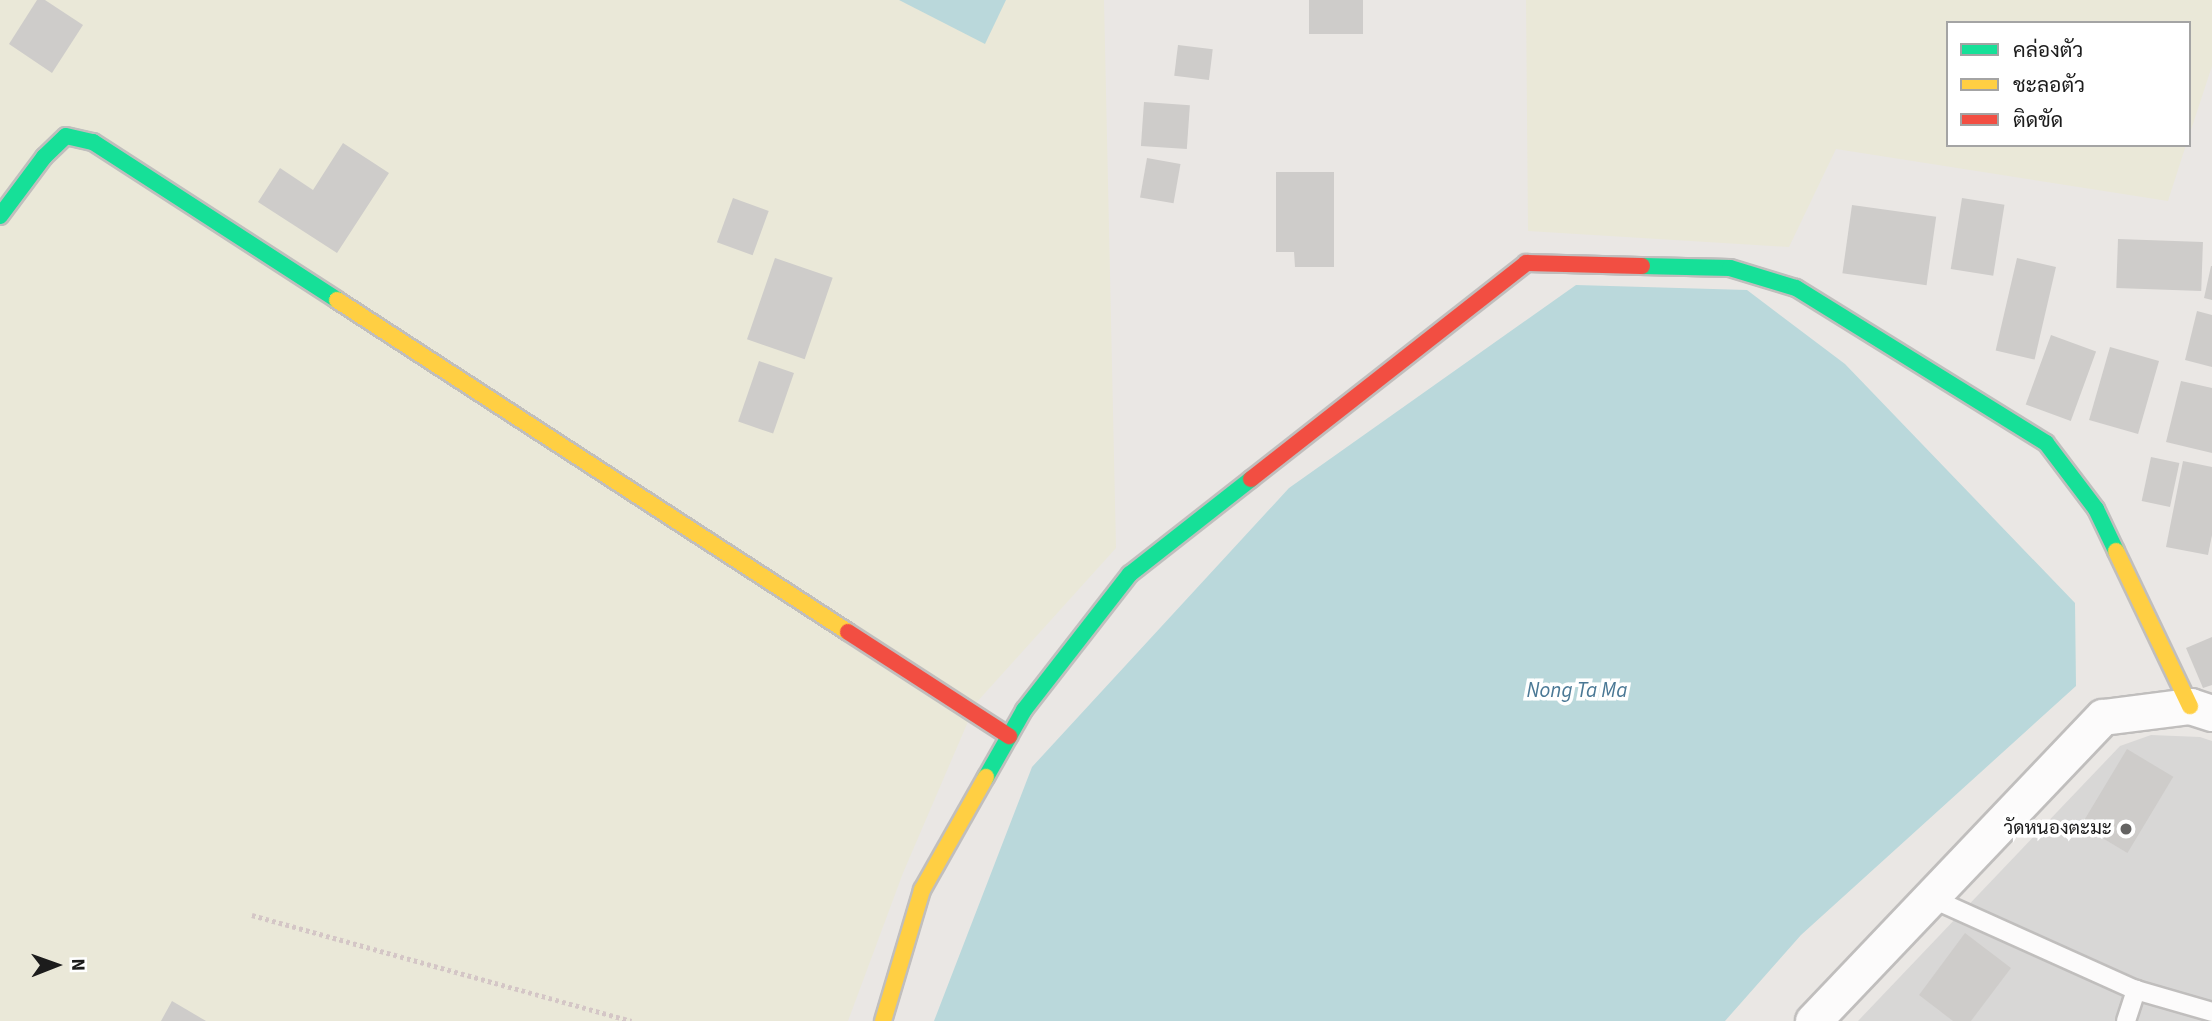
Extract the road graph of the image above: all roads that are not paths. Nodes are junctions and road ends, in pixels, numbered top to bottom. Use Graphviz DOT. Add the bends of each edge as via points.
graph roads {
  1 [pos="0,216"];
  2 [pos="2201,710"];
  3 [pos="1009,736"];
  4 [pos="1931,898"];
  5 [pos="2136,990"];
  6 [pos="2212,1012"];
  7 [pos="883,1021"];
  8 [pos="1813,1021"];
  9 [pos="2126,1021"];
  1 -- 3 [label="street" via="44,157 66,136 93,142"];
  2 -- 3 [label="street" via="2096,509 2046,443 1796,288 1730,268 1526,263 1130,574 1024,710"];
  2 -- 4 [label="street" via="2103,717"];
  3 -- 7 [label="street" via="922,890"];
  4 -- 5 [label="lane"];
  4 -- 8 [label="street"];
  5 -- 6 [label="lane"];
  5 -- 9 [label="lane"];
}
